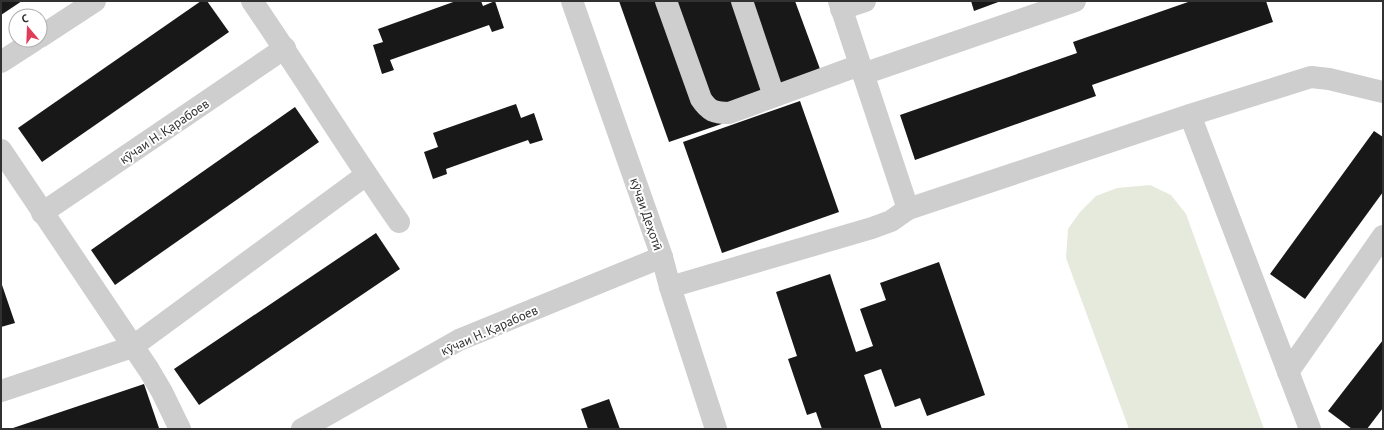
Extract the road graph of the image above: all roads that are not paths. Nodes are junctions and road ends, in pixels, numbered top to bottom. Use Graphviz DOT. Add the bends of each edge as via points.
graph roads {
  1 [pos="95,1"];
  2 [pos="252,1"];
  3 [pos="572,1"];
  4 [pos="666,1"];
  5 [pos="742,1"];
  6 [pos="865,1"];
  7 [pos="1075,1"];
  8 [pos="840,5"];
  9 [pos="48,32"];
  10 [pos="23,48"];
  11 [pos="285,48"];
  12 [pos="1,62"];
  13 [pos="861,69"];
  14 [pos="1383,92"];
  15 [pos="774,96"];
  16 [pos="1190,115"];
  17 [pos="1,150"];
  18 [pos="366,175"];
  19 [pos="908,210"];
  20 [pos="42,213"];
  21 [pos="399,222"];
  22 [pos="1383,236"];
  23 [pos="662,257"];
  24 [pos="670,287"];
  25 [pos="132,347"];
  26 [pos="1288,372"];
  27 [pos="1,391"];
  28 [pos="180,429"];
  29 [pos="302,429"];
  30 [pos="716,429"];
  31 [pos="1310,429"];
  1 -- 9 [label="lane"];
  2 -- 11 [label="lane"];
  3 -- 23 [label="lane, кӯчаи Деҳотӣ"];
  4 -- 15 [label="lane" via="701,99 708,109 729,113"];
  5 -- 15 [label="lane"];
  6 -- 8 [label="lane"];
  7 -- 13 [label="lane"];
  8 -- 13 [label="lane"];
  10 -- 12 [label="lane"];
  11 -- 18 [label="lane"];
  11 -- 20 [label="lane, кӯчаи Н. Қарабоев"];
  13 -- 15 [label="lane"];
  13 -- 19 [label="lane"];
  14 -- 16 [label="lane" via="1311,77"];
  16 -- 19 [label="lane"];
  16 -- 26 [label="lane"];
  17 -- 20 [label="lane"];
  18 -- 21 [label="lane"];
  18 -- 25 [label="lane"];
  19 -- 24 [label="lane" via="891,221 872,228"];
  20 -- 25 [label="lane"];
  22 -- 26 [label="lane"];
  23 -- 24 [label="lane, кӯчаи Деҳотӣ"];
  23 -- 29 [label="lane, кӯчаи Н. Қарабоев" via="459,340"];
  24 -- 30 [label="lane, кӯчаи Деҳотӣ"];
  25 -- 27 [label="lane"];
  25 -- 28 [label="lane" via="162,392"];
  26 -- 31 [label="lane"];
}
